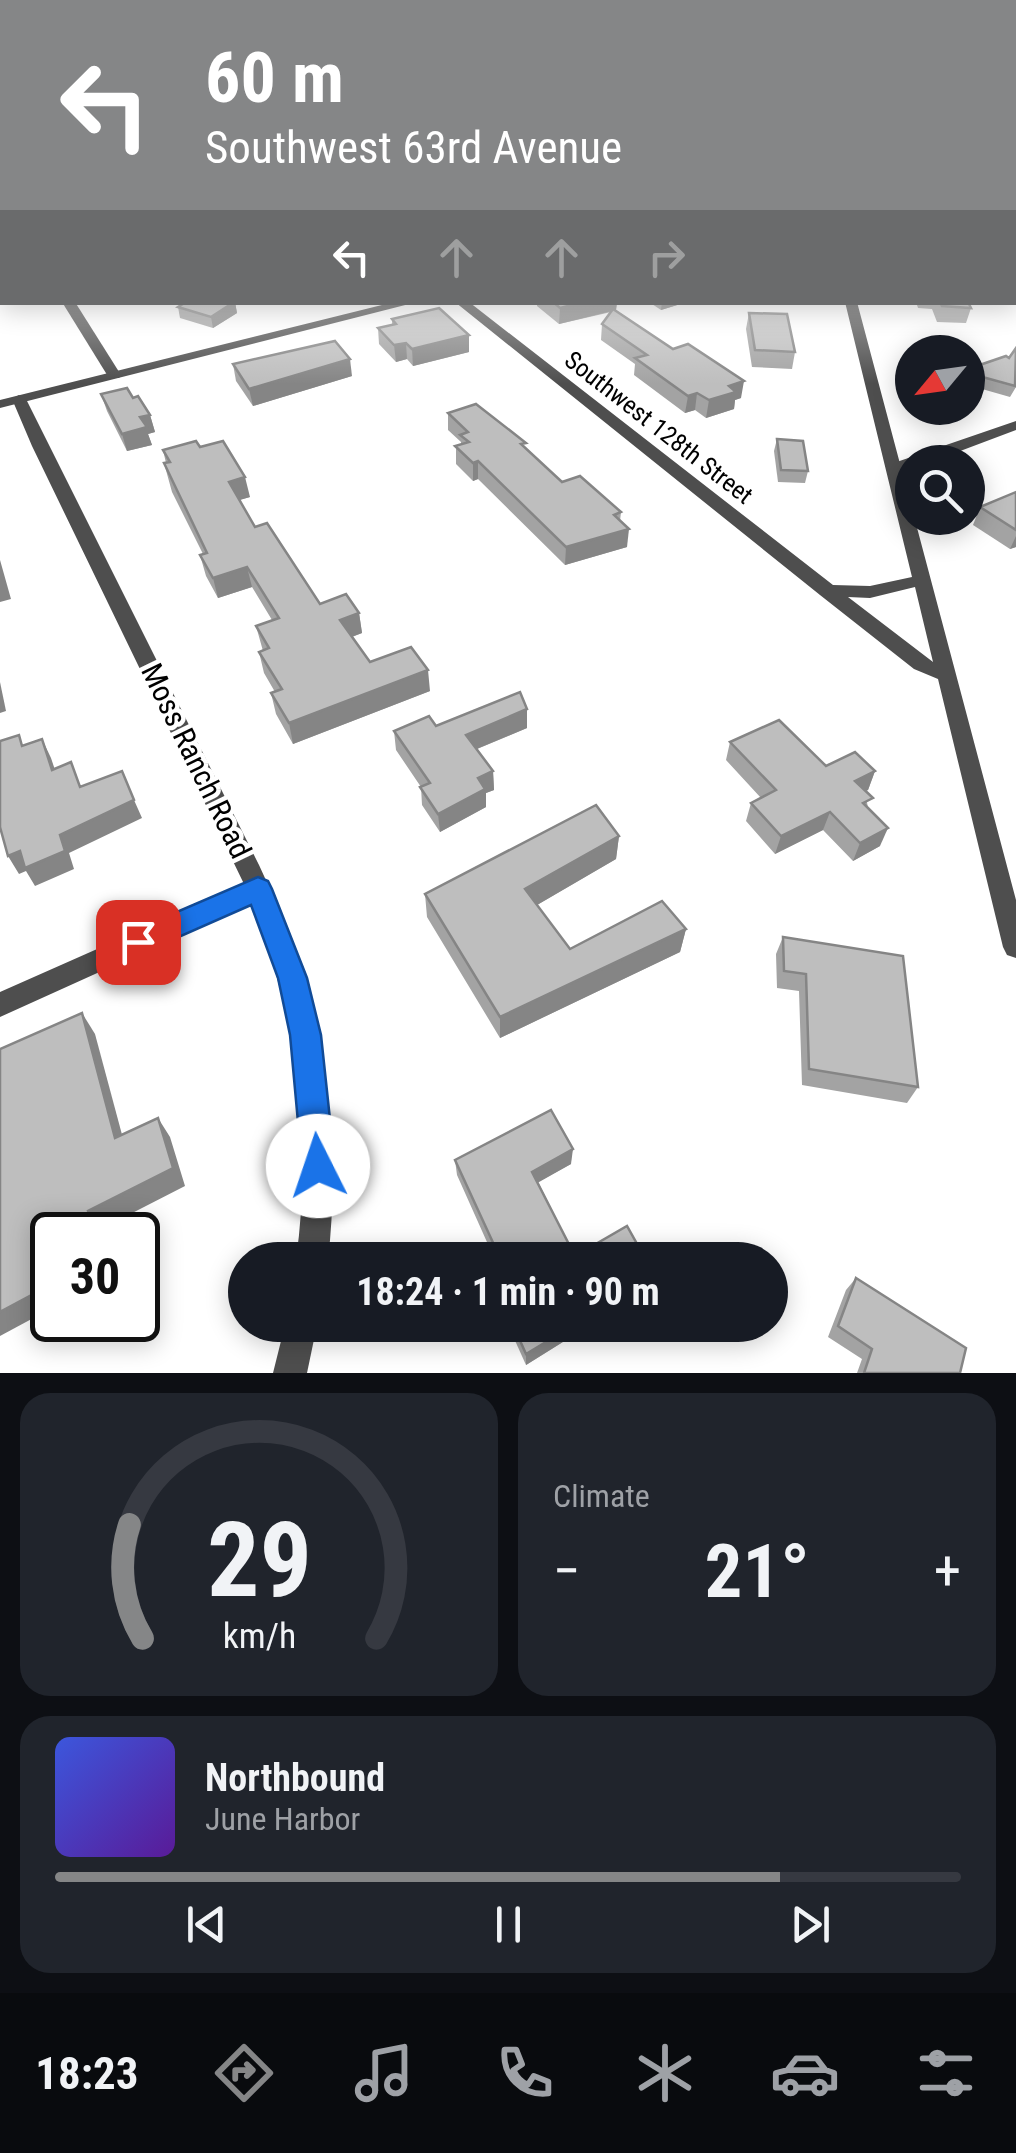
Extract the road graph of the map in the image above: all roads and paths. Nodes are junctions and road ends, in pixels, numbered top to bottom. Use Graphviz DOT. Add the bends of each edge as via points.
graph roads {
  1 [pos="70,305"];
  2 [pos="399,305"];
  3 [pos="466,305"];
  4 [pos="852,305"];
  5 [pos="114,375"];
  6 [pos="9,402"];
  7 [pos="1016,425"];
  8 [pos="893,466"];
  9 [pos="922,580"];
  10 [pos="826,590"];
  11 [pos="948,676"];
  12 [pos="258,889"];
  13 [pos="1016,947"];
  14 [pos="0,1005"];
  15 [pos="313,1242"];
  16 [pos="296,1342"];
  17 [pos="290,1373"];
  1 -- 5 [label="street"];
  2 -- 5 [label="street"];
  3 -- 10 [label="street, Southwest 128th Street"];
  4 -- 8 [label="street"];
  5 -- 6 [label="street"];
  6 -- 12 [label="street, Moss Ranch Road"];
  7 -- 8 [label="street"];
  8 -- 9 [label="street"];
  9 -- 10 [label="street" via="870,592"];
  9 -- 11 [label="street"];
  10 -- 11 [label="street, Southwest 128th Street" via="921,664"];
  11 -- 13 [label="street"];
  12 -- 14 [label="street"];
  12 -- 15 [label="street, Moss Ranch Road" via="306,1035 318,1166"];
  16 -- 17 [label="street"];
}
